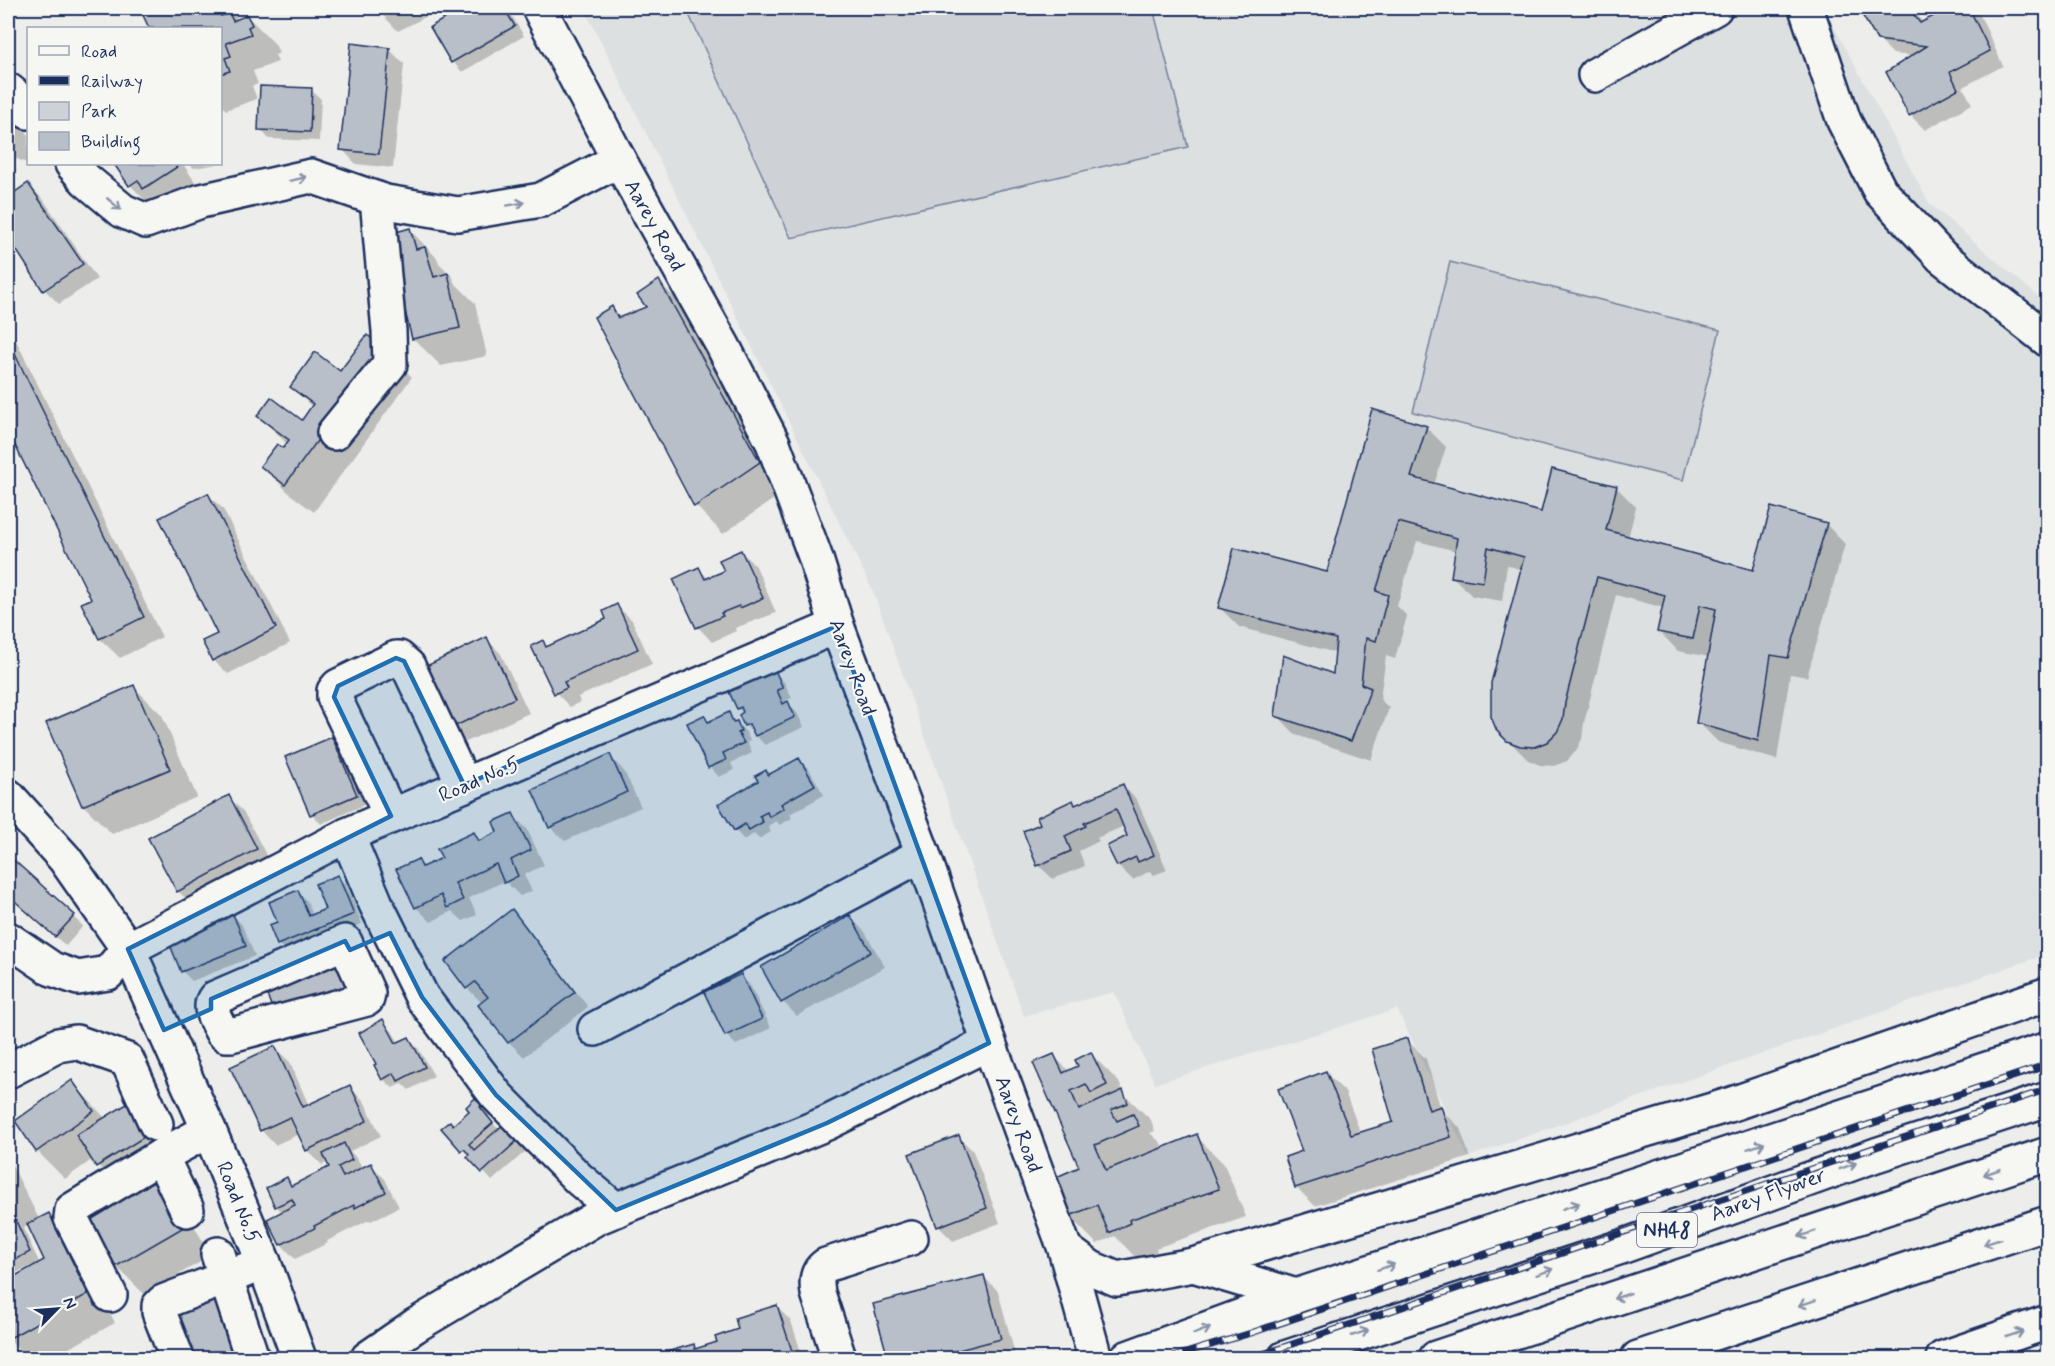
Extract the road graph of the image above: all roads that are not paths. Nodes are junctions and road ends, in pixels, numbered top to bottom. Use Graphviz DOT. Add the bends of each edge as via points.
graph roads {
  1 [pos="539,8"];
  2 [pos="1715,8"];
  3 [pos="1806,8"];
  4 [pos="1595,75"];
  5 [pos="8,90"];
  6 [pos="27,111"];
  7 [pos="619,160"];
  8 [pos="73,165"];
  9 [pos="377,199"];
  10 [pos="2048,340"];
  11 [pos="334,433"];
  12 [pos="837,626"];
  13 [pos="460,776"];
  14 [pos="8,796"];
  15 [pos="387,808"];
  16 [pos="346,835"];
  17 [pos="923,854"];
  18 [pos="390,933"];
  19 [pos="8,939"];
  20 [pos="128,949"];
  21 [pos="350,950"];
  22 [pos="2048,994"];
  23 [pos="212,1009"];
  24 [pos="596,1029"];
  25 [pos="166,1035"];
  26 [pos="989,1043"];
  27 [pos="2048,1049"];
  28 [pos="127,1060"];
  29 [pos="8,1071"];
  30 [pos="2048,1099"];
  31 [pos="156,1124"];
  32 [pos="209,1130"];
  33 [pos="2048,1154"];
  34 [pos="161,1156"];
  35 [pos="188,1210"];
  36 [pos="616,1210"];
  37 [pos="2048,1223"];
  38 [pos="911,1238"];
  39 [pos="1065,1249"];
  40 [pos="264,1263"];
  41 [pos="1193,1265"];
  42 [pos="222,1266"];
  43 [pos="110,1295"];
  44 [pos="1296,1296"];
  45 [pos="2048,1322"];
  46 [pos="177,1359"];
  47 [pos="252,1359"];
  48 [pos="299,1359"];
  49 [pos="368,1359"];
  50 [pos="839,1359"];
  51 [pos="1095,1359"];
  52 [pos="1127,1359"];
  53 [pos="1285,1359"];
  54 [pos="1436,1359"];
  55 [pos="1638,1359"];
  56 [pos="1943,1359"];
  1 -- 7 [label="main road, Aarey Road"];
  2 -- 4 [label="main road"];
  3 -- 10 [label="main road" via="1844,121 1880,190 1942,257"];
  5 -- 6 [label="main road"];
  9 -- 7 [label="main road, one-way" via="458,214 541,200"];
  7 -- 12 [label="main road, Aarey Road" via="773,443"];
  8 -- 9 [label="main road, one-way" via="123,211 147,221 201,201 311,176"];
  9 -- 11 [label="main road" via="390,364"];
  12 -- 13 [label="main road, Road No.5"];
  12 -- 17 [label="main road, Aarey Road"];
  13 -- 15 [label="main road, Road No.5"];
  13 -- 15 [label="main road" via="408,666 396,658 338,686 334,692"];
  14 -- 20 [label="main road, Road No.5" via="65,859"];
  15 -- 16 [label="main road, Road No.5"];
  16 -- 18 [label="main road"];
  16 -- 20 [label="main road, Road No.5"];
  17 -- 24 [label="main road"];
  17 -- 26 [label="main road, Aarey Road"];
  18 -- 21 [label="main road"];
  18 -- 36 [label="main road" via="422,997 496,1095 579,1179"];
  19 -- 20 [label="main road, Road No.5" via="52,969 78,978 108,974"];
  20 -- 25 [label="main road, Road No.5"];
  21 -- 23 [label="main road" via="346,943 340,943 215,998"];
  21 -- 23 [label="main road" via="368,993 364,1000 231,1035 222,1032"];
  22 -- 41 [label="main road" via="1729,1105"];
  23 -- 25 [label="main road"];
  25 -- 28 [label="main road"];
  25 -- 32 [label="main road, Road No.5"];
  26 -- 36 [label="main road" via="827,1123"];
  26 -- 39 [label="main road, Aarey Road"];
  44 -- 27 [label="main road, one-way"];
  28 -- 29 [label="main road" via="76,1042 58,1045"];
  28 -- 31 [label="main road"];
  53 -- 30 [label="main road, Aarey Flyover / NH48, one-way"];
  32 -- 34 [label="main road"];
  32 -- 40 [label="main road, Road No.5"];
  33 -- 54 [label="main road, NH48, one-way"];
  34 -- 35 [label="main road"];
  34 -- 43 [label="main road" via="72,1210 71,1218"];
  36 -- 49 [label="main road" via="416,1324"];
  37 -- 55 [label="main road, one-way"];
  38 -- 50 [label="main road" via="826,1265 819,1272 818,1293"];
  39 -- 41 [label="main road" via="1091,1268 1117,1279"];
  39 -- 51 [label="main road, Aarey Road"];
  40 -- 42 [label="main road"];
  40 -- 48 [label="main road, Road No.5"];
  41 -- 44 [label="main road"];
  42 -- 46 [label="main road" via="159,1306"];
  42 -- 47 [label="main road"];
  52 -- 44 [label="main road, one-way"];
  56 -- 45 [label="main road, one-way"];
}
